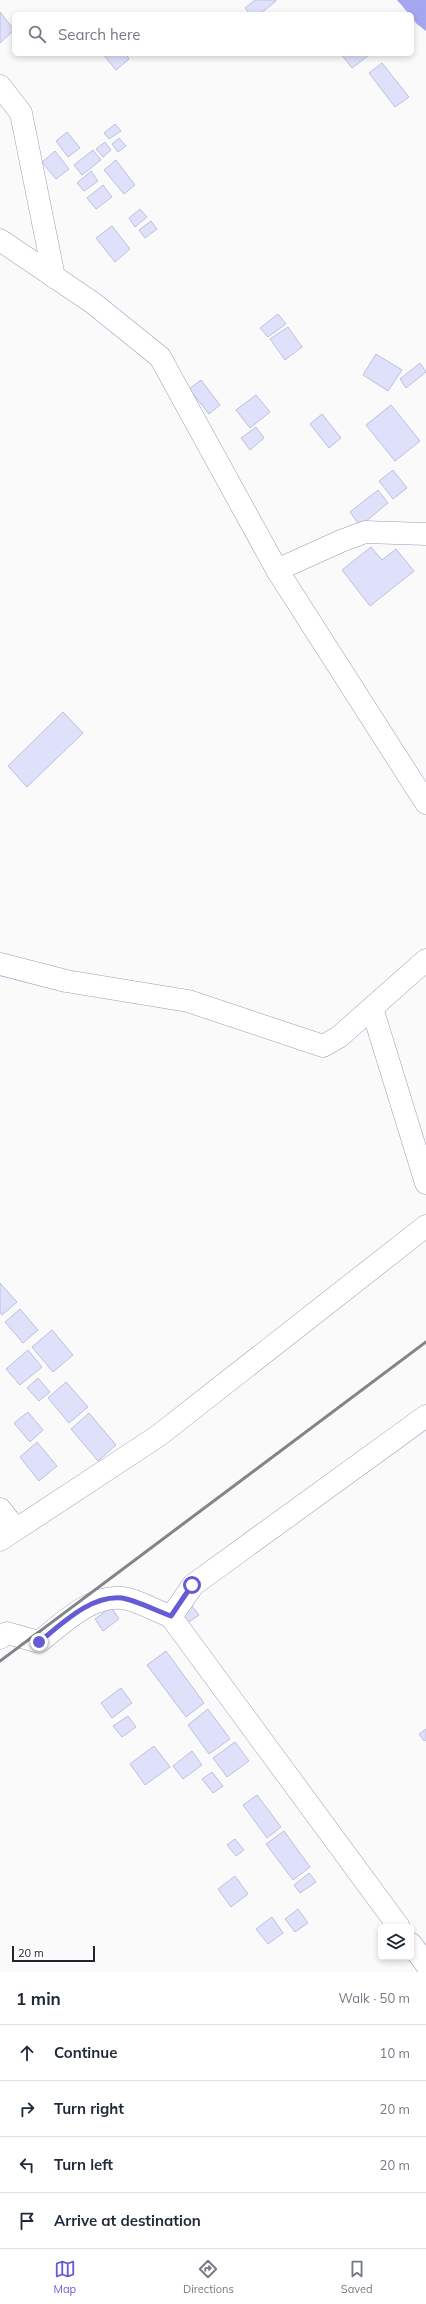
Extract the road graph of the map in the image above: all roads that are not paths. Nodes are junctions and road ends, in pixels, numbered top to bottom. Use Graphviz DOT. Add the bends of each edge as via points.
graph roads {
  1 [pos="0,86"];
  2 [pos="0,240"];
  3 [pos="54,277"];
  4 [pos="426,534"];
  5 [pos="277,570"];
  6 [pos="426,802"];
  7 [pos="426,960"];
  8 [pos="0,964"];
  9 [pos="372,1008"];
  10 [pos="426,1183"];
  11 [pos="426,1226"];
  12 [pos="426,1416"];
  13 [pos="0,1509"];
  14 [pos="8,1534"];
  15 [pos="171,1616"];
  16 [pos="0,1638"];
  17 [pos="397,1924"];
  18 [pos="414,1948"];
  19 [pos="426,1964"];
  1 -- 3 [label="street" via="20,113"];
  2 -- 3 [label="street"];
  3 -- 5 [label="street" via="93,303 160,357"];
  4 -- 5 [label="street" via="365,532"];
  5 -- 6 [label="street"];
  7 -- 9 [label="street"];
  8 -- 9 [label="street" via="66,981 188,1001 323,1046 339,1038"];
  9 -- 10 [label="street"];
  11 -- 14 [label="street" via="158,1436"];
  12 -- 15 [label="street" via="192,1585"];
  13 -- 14 [label="street"];
  15 -- 16 [label="street" via="122,1598 106,1600 80,1610 39,1642 7,1633"];
  15 -- 17 [label="street"];
  18 -- 19 [label="street"];
}
